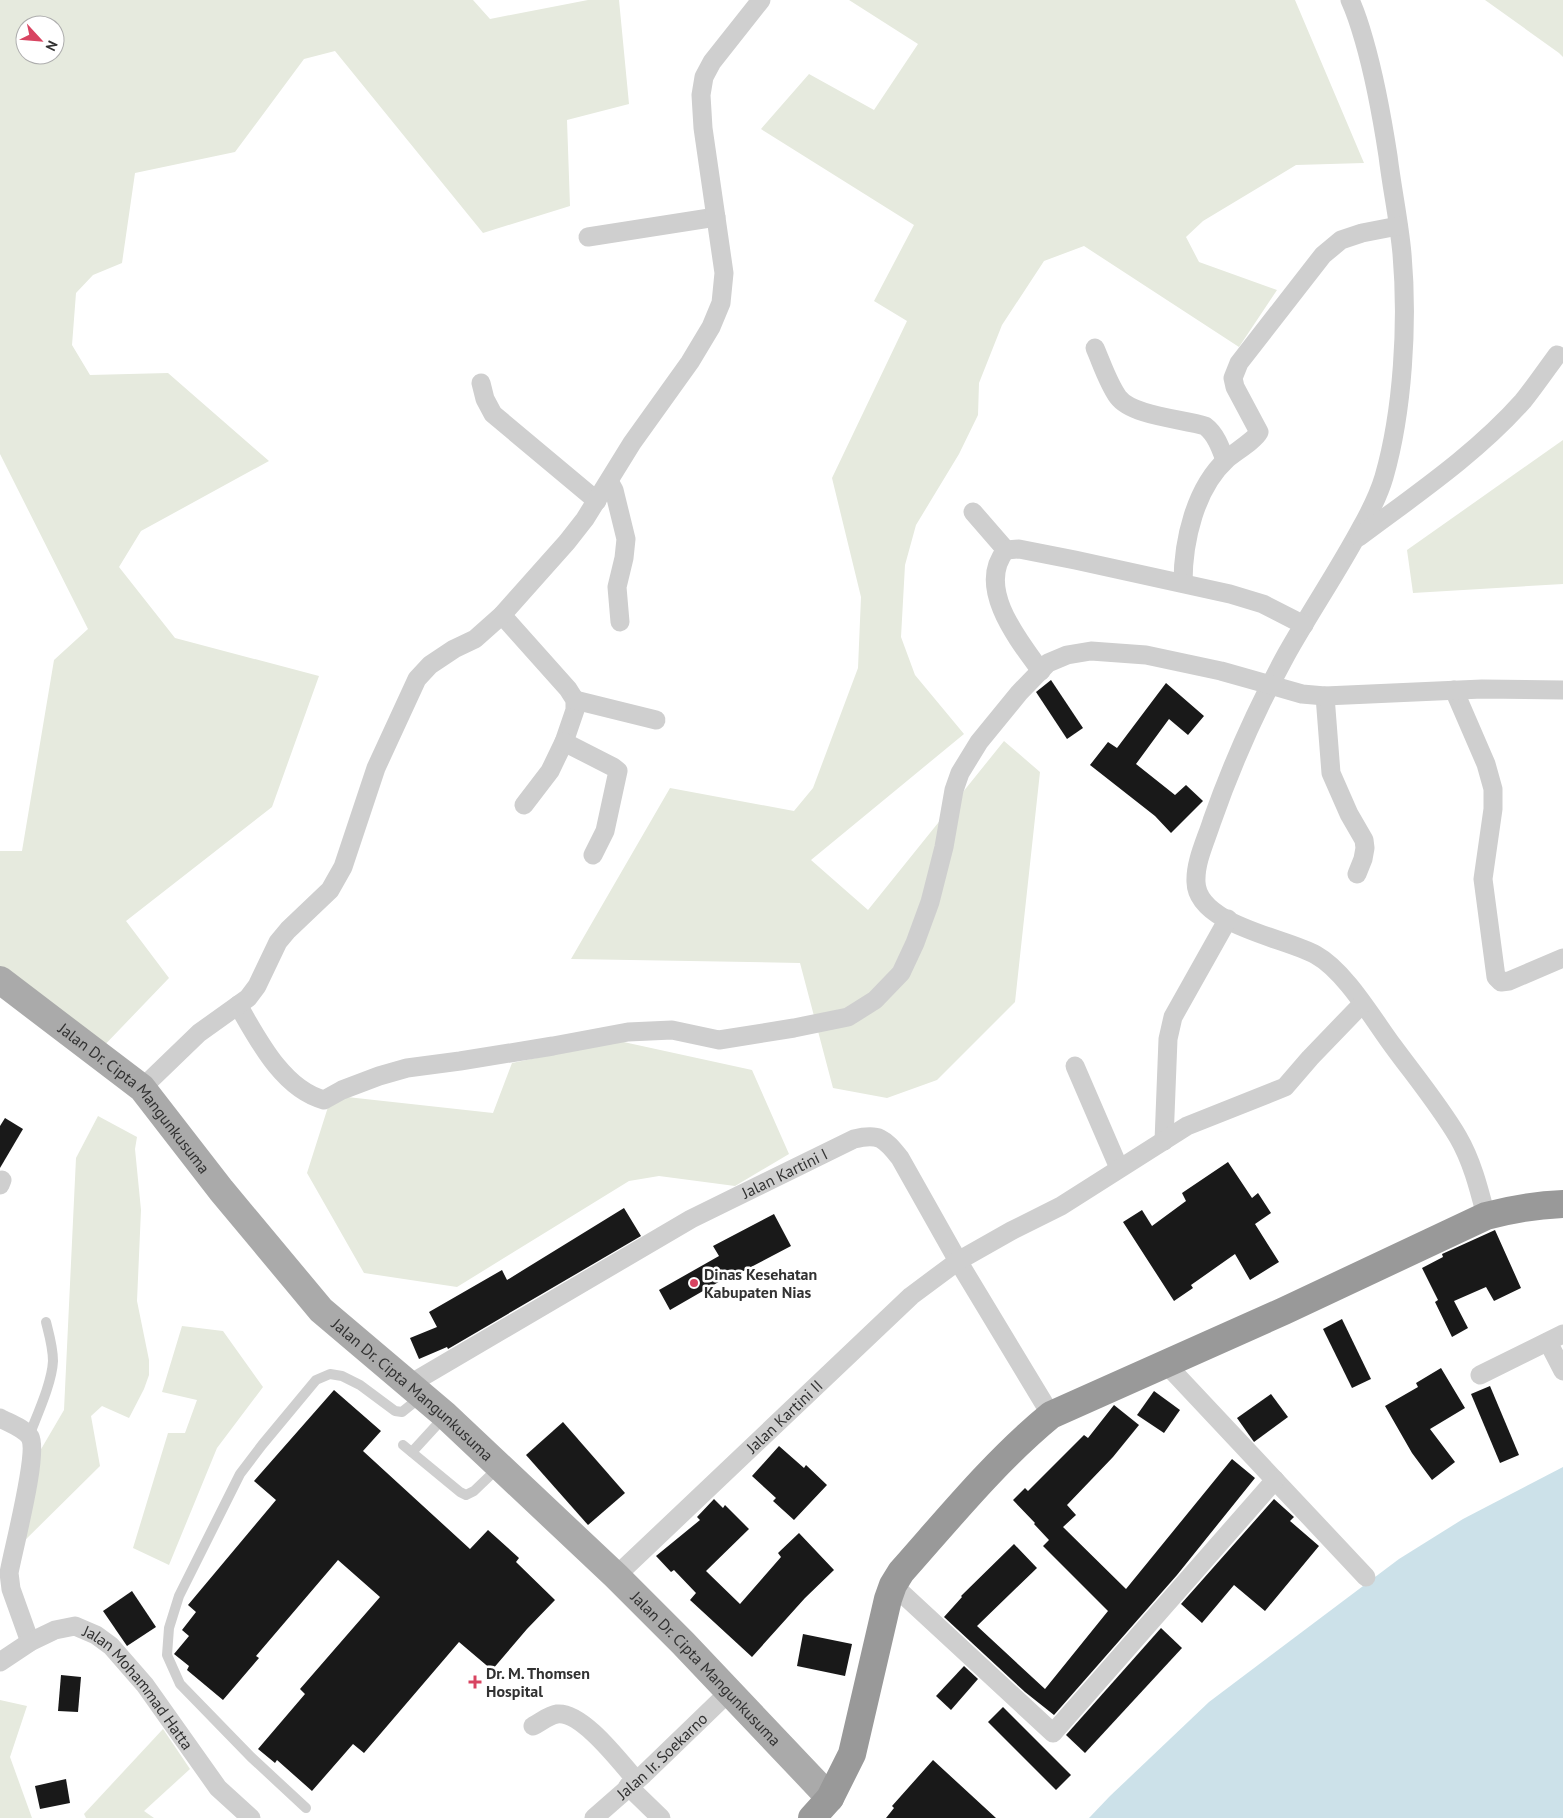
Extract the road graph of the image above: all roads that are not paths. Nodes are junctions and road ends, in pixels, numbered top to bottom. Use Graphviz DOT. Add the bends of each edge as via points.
graph roads {
  1 [pos="761,0"];
  2 [pos="1350,0"];
  3 [pos="716,217"];
  4 [pos="1398,226"];
  5 [pos="588,237"];
  6 [pos="1095,348"];
  7 [pos="1557,355"];
  8 [pos="481,384"];
  9 [pos="1226,460"];
  10 [pos="610,481"];
  11 [pos="597,501"];
  12 [pos="972,512"];
  13 [pos="1354,541"];
  14 [pos="1006,550"];
  15 [pos="1183,583"];
  16 [pos="502,616"];
  17 [pos="620,622"];
  18 [pos="1304,624"];
  19 [pos="1041,671"];
  20 [pos="1270,686"];
  21 [pos="1454,690"];
  22 [pos="1563,690"];
  23 [pos="1325,696"];
  24 [pos="574,700"];
  25 [pos="656,720"];
  26 [pos="564,742"];
  27 [pos="524,805"];
  28 [pos="593,855"];
  29 [pos="1357,874"];
  30 [pos="1228,919"];
  31 [pos="1563,958"];
  32 [pos="0,980"];
  33 [pos="1362,1004"];
  34 [pos="238,1005"];
  35 [pos="1075,1066"];
  36 [pos="142,1088"];
  37 [pos="1164,1141"];
  38 [pos="1119,1168"];
  39 [pos="1563,1204"];
  40 [pos="1486,1216"];
  41 [pos="958,1261"];
  42 [pos="46,1322"];
  43 [pos="1555,1338"];
  44 [pos="1166,1364"];
  45 [pos="1563,1371"];
  46 [pos="1480,1375"];
  47 [pos="416,1390"];
  48 [pos="445,1415"];
  49 [pos="1051,1415"];
  50 [pos="0,1418"];
  51 [pos="30,1436"];
  52 [pos="403,1445"];
  53 [pos="412,1452"];
  54 [pos="499,1466"];
  55 [pos="1275,1480"];
  56 [pos="616,1576"];
  57 [pos="1366,1577"];
  58 [pos="893,1585"];
  59 [pos="30,1642"];
  60 [pos="0,1662"];
  61 [pos="729,1692"];
  62 [pos="533,1726"];
  63 [pos="632,1783"];
  64 [pos="830,1798"];
  65 [pos="306,1808"];
  66 [pos="251,1818"];
  67 [pos="594,1818"];
  68 [pos="661,1818"];
  69 [pos="812,1818"];
  1 -- 3 [label="street" via="704,77 701,96 703,128"];
  2 -- 4 [label="street" via="1371,62"];
  3 -- 5 [label="street"];
  3 -- 10 [label="street" via="724,273 720,303 711,327 690,362 632,442"];
  4 -- 9 [label="street" via="1341,240 1323,255 1239,363 1233,378 1235,387 1259,432 1256,438"];
  4 -- 13 [label="street" via="1404,290 1398,413 1384,479"];
  6 -- 9 [label="street" via="1113,389 1125,404 1205,426"];
  7 -- 13 [label="street" via="1523,400 1498,426 1450,468"];
  8 -- 11 [label="street" via="494,414"];
  9 -- 15 [label="street" via="1208,482 1198,504 1186,549"];
  10 -- 11 [label="street"];
  10 -- 17 [label="street" via="626,539 617,587"];
  11 -- 16 [label="street" via="567,542"];
  12 -- 14 [label="street"];
  13 -- 18 [label="street"];
  14 -- 15 [label="street"];
  14 -- 19 [label="street" via="996,569 999,604 1018,640"];
  15 -- 18 [label="street" via="1263,604"];
  16 -- 24 [label="street"];
  16 -- 34 [label="street" via="474,640 430,665 418,678 376,768 344,867 330,890 278,942 257,986"];
  18 -- 20 [label="street"];
  19 -- 20 [label="street" via="1048,663 1067,655 1092,651 1146,655 1221,671"];
  19 -- 34 [label="street" via="978,742 960,773 930,902 901,973 875,1000 848,1017 719,1040 672,1030 628,1032 407,1068 342,1090 324,1100 312,1097 284,1074 266,1053"];
  20 -- 23 [label="street"];
  20 -- 30 [label="street" via="1222,791 1198,862 1195,883 1198,894 1204,903"];
  21 -- 22 [label="street"];
  21 -- 23 [label="street"];
  21 -- 31 [label="street" via="1494,789 1483,879 1496,977 1501,982 1509,981"];
  23 -- 29 [label="street" via="1331,773 1364,840 1363,859"];
  24 -- 25 [label="street"];
  24 -- 26 [label="street" via="575,710"];
  26 -- 27 [label="street" via="550,771"];
  26 -- 28 [label="street" via="618,771 605,831"];
  30 -- 33 [label="street" via="1317,955 1332,966"];
  30 -- 37 [label="street" via="1169,1029"];
  32 -- 36 [label="main road, Jalan Dr. Cipta Mangunkusuma"];
  33 -- 37 [label="street, Jalan Kartini II" via="1285,1087 1187,1126"];
  33 -- 40 [label="street" via="1459,1139 1475,1176"];
  34 -- 36 [label="street" via="199,1033"];
  35 -- 38 [label="street"];
  36 -- 47 [label="main road, Jalan Dr. Cipta Mangunkusuma" via="221,1190 321,1310"];
  37 -- 38 [label="street, Jalan Kartini II"];
  38 -- 41 [label="street, Jalan Kartini II" via="1061,1206"];
  39 -- 40 [label="highway" via="1516,1208"];
  40 -- 44 [label="highway"];
  41 -- 47 [label="street, Jalan Kartini I" via="900,1158 880,1137 869,1135 854,1139 691,1219"];
  41 -- 49 [label="street, Jalan Kartini I"];
  41 -- 56 [label="street, Jalan Kartini II" via="911,1296"];
  42 -- 51 [label="lane" via="53,1362"];
  43 -- 45 [label="street"];
  43 -- 46 [label="street"];
  44 -- 49 [label="highway"];
  44 -- 55 [label="street"];
  47 -- 48 [label="main road, Jalan Dr. Cipta Mangunkusuma"];
  47 -- 65 [label="lane" via="399,1412 342,1376 330,1374 316,1380 240,1474 179,1596 169,1628 167,1655 180,1684"];
  48 -- 53 [label="lane"];
  48 -- 54 [label="main road, Jalan Dr. Cipta Mangunkusuma"];
  49 -- 58 [label="highway" via="994,1469 900,1572"];
  50 -- 51 [label="street"];
  51 -- 59 [label="street" via="30,1468 9,1574 11,1589"];
  52 -- 53 [label="lane"];
  53 -- 54 [label="lane" via="466,1495"];
  54 -- 56 [label="main road, Jalan Dr. Cipta Mangunkusuma"];
  55 -- 57 [label="street"];
  55 -- 58 [label="street" via="1053,1733"];
  56 -- 61 [label="main road, Jalan Dr. Cipta Mangunkusuma"];
  58 -- 64 [label="highway" via="852,1754"];
  59 -- 60 [label="street, Jalan Mohammad Hatta"];
  59 -- 66 [label="street, Jalan Mohammad Hatta" via="55,1630 75,1626 111,1646 145,1685 218,1788"];
  61 -- 63 [label="street, Jalan Ir. Soekarno"];
  61 -- 64 [label="main road, Jalan Dr. Cipta Mangunkusuma"];
  62 -- 63 [label="street" via="560,1713 574,1717 587,1726"];
  63 -- 67 [label="street, Jalan Ir. Soekarno"];
  63 -- 68 [label="street"];
  64 -- 69 [label="highway"];
}
